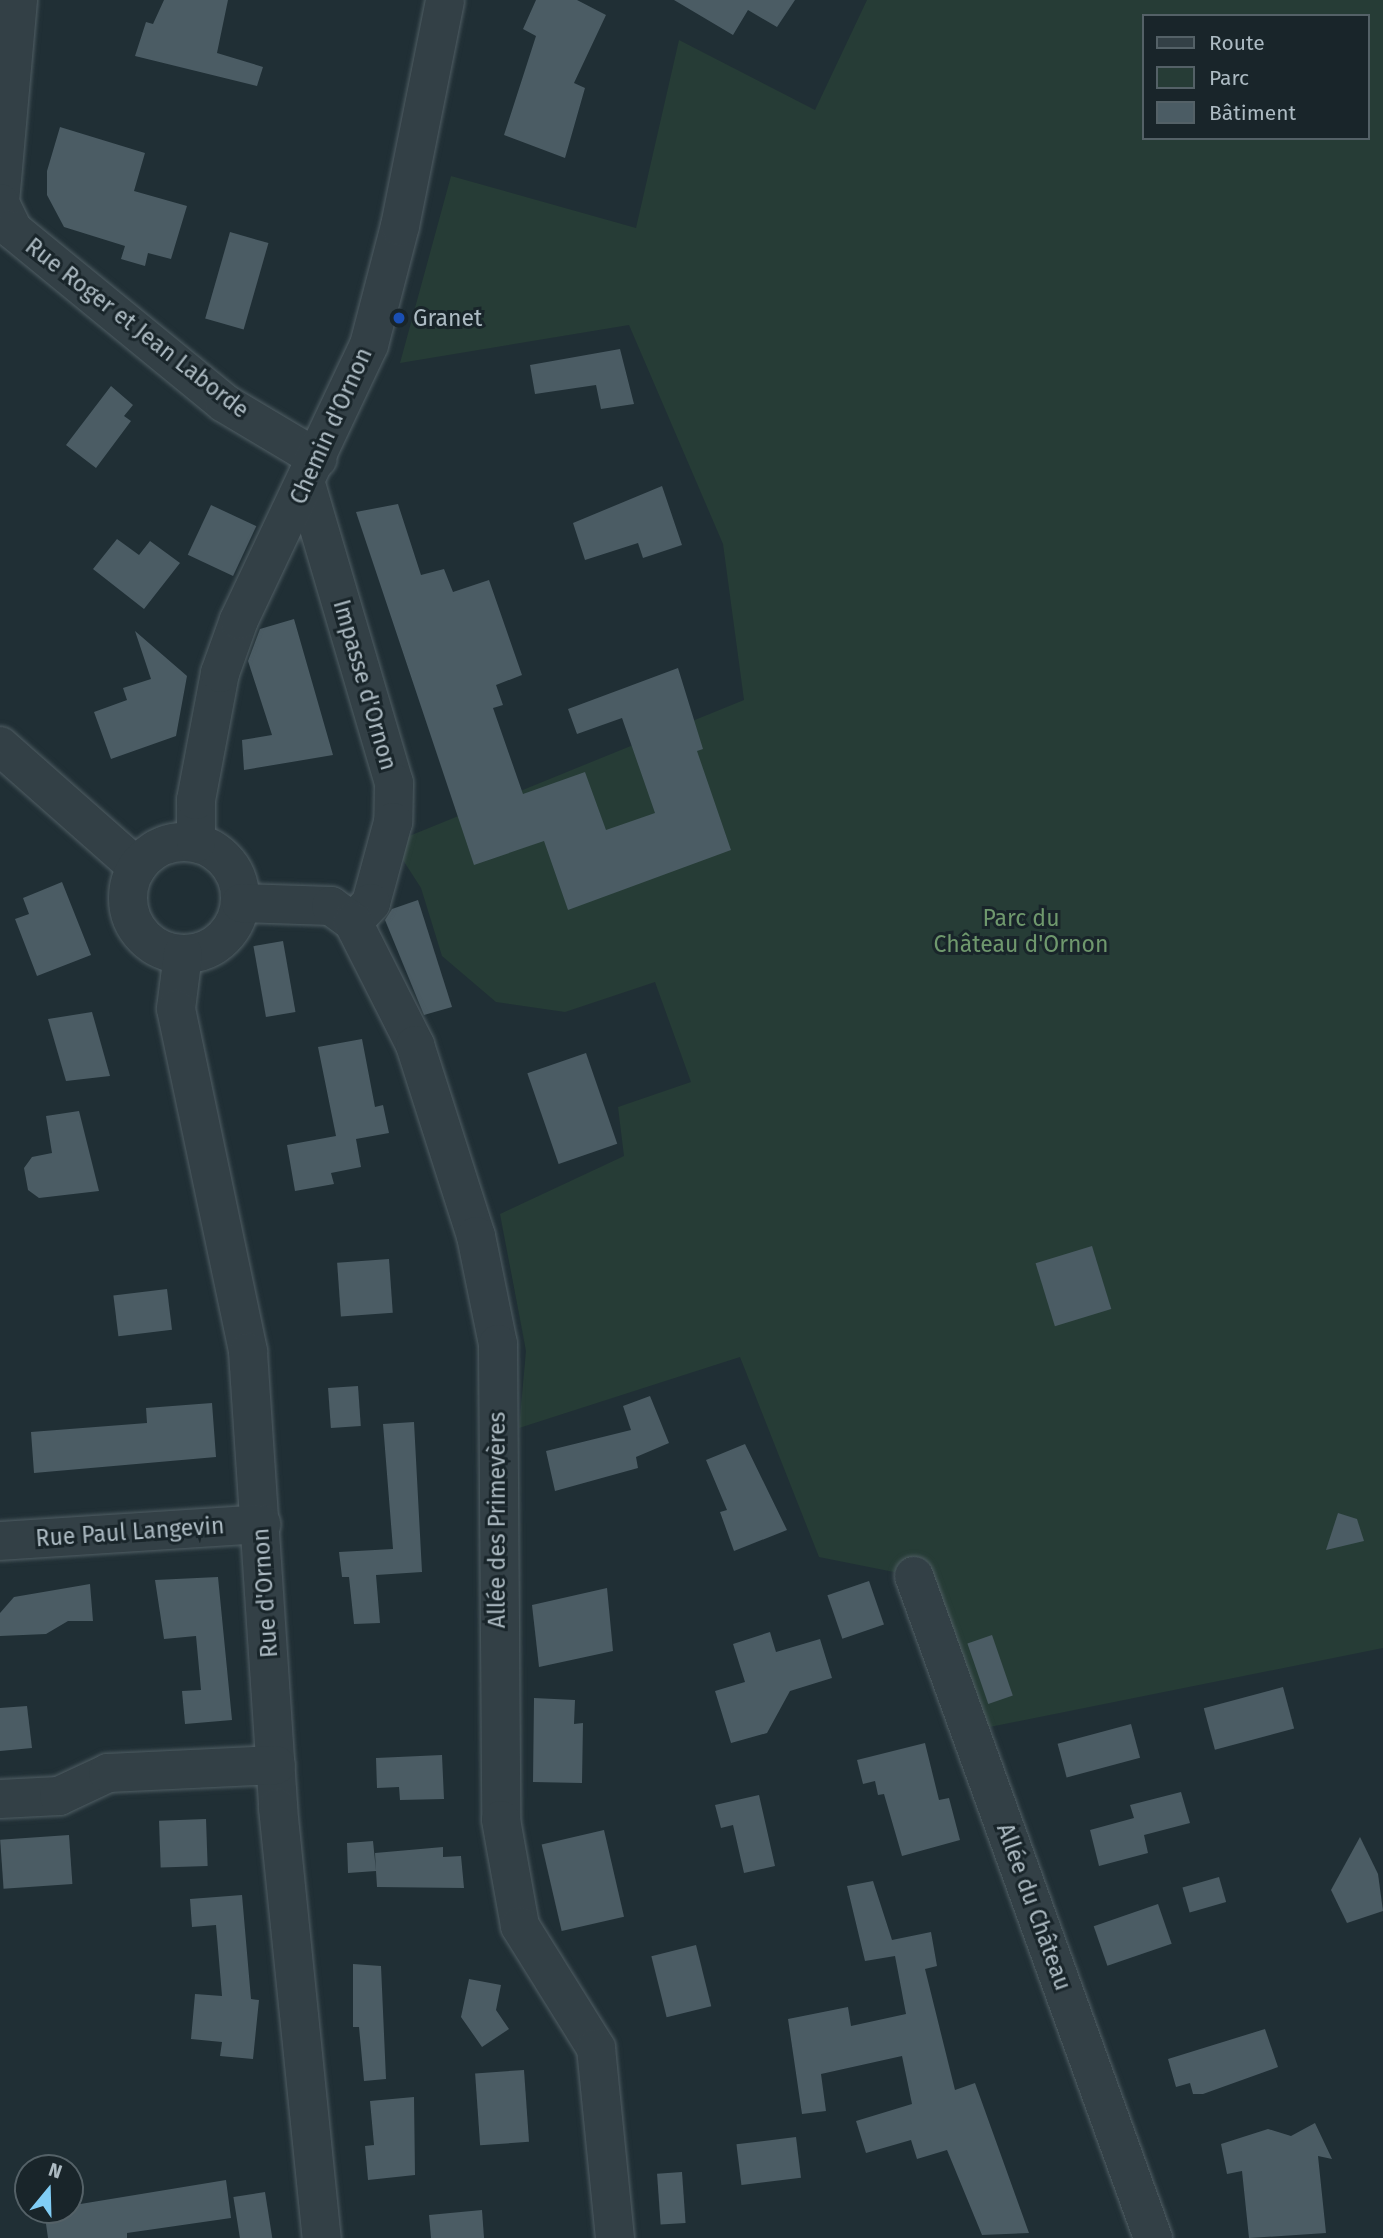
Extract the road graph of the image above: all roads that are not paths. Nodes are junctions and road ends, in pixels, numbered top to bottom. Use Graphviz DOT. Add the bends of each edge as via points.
graph roads {
  1 [pos="18,0"];
  2 [pos="445,0"];
  3 [pos="312,472"];
  4 [pos="0,746"];
  5 [pos="196,843"];
  6 [pos="137,867"];
  7 [pos="241,903"];
  8 [pos="353,922"];
  9 [pos="183,954"];
  10 [pos="261,1524"];
  11 [pos="0,1541"];
  12 [pos="914,1576"];
  13 [pos="276,1765"];
  14 [pos="0,1800"];
  15 [pos="322,2238"];
  16 [pos="615,2238"];
  17 [pos="1153,2238"];
  1 -- 3 [label="street, Rue Roger et Jean Laborde" via="0,203 13,230"];
  2 -- 3 [label="street, Chemin d'Ornon" via="386,289"];
  3 -- 5 [label="street, Chemin d'Ornon" via="239,620 220,673 195,800"];
  3 -- 8 [label="street, Impasse d'Ornon" via="394,783 393,822 371,904"];
  4 -- 6 [label="street"];
  5 -- 6 [label="street" via="162,846"];
  5 -- 7 [label="street" via="211,848 234,871"];
  6 -- 9 [label="street" via="128,900 131,916 151,943"];
  7 -- 8 [label="street" via="331,906"];
  7 -- 9 [label="street" via="222,940"];
  8 -- 16 [label="street, Allée des Primevères" via="415,1045 476,1236 495,1330 500,1820 520,1926 596,2048"];
  9 -- 10 [label="street, Rue d'Ornon" via="176,1009 238,1286"];
  10 -- 11 [label="street, Rue Paul Langevin"];
  10 -- 13 [label="street, Rue d'Ornon"];
  12 -- 17 [label="street, Allée du Château"];
  13 -- 14 [label="street" via="108,1773 60,1796"];
  13 -- 15 [label="street, Rue d'Ornon"];
}
